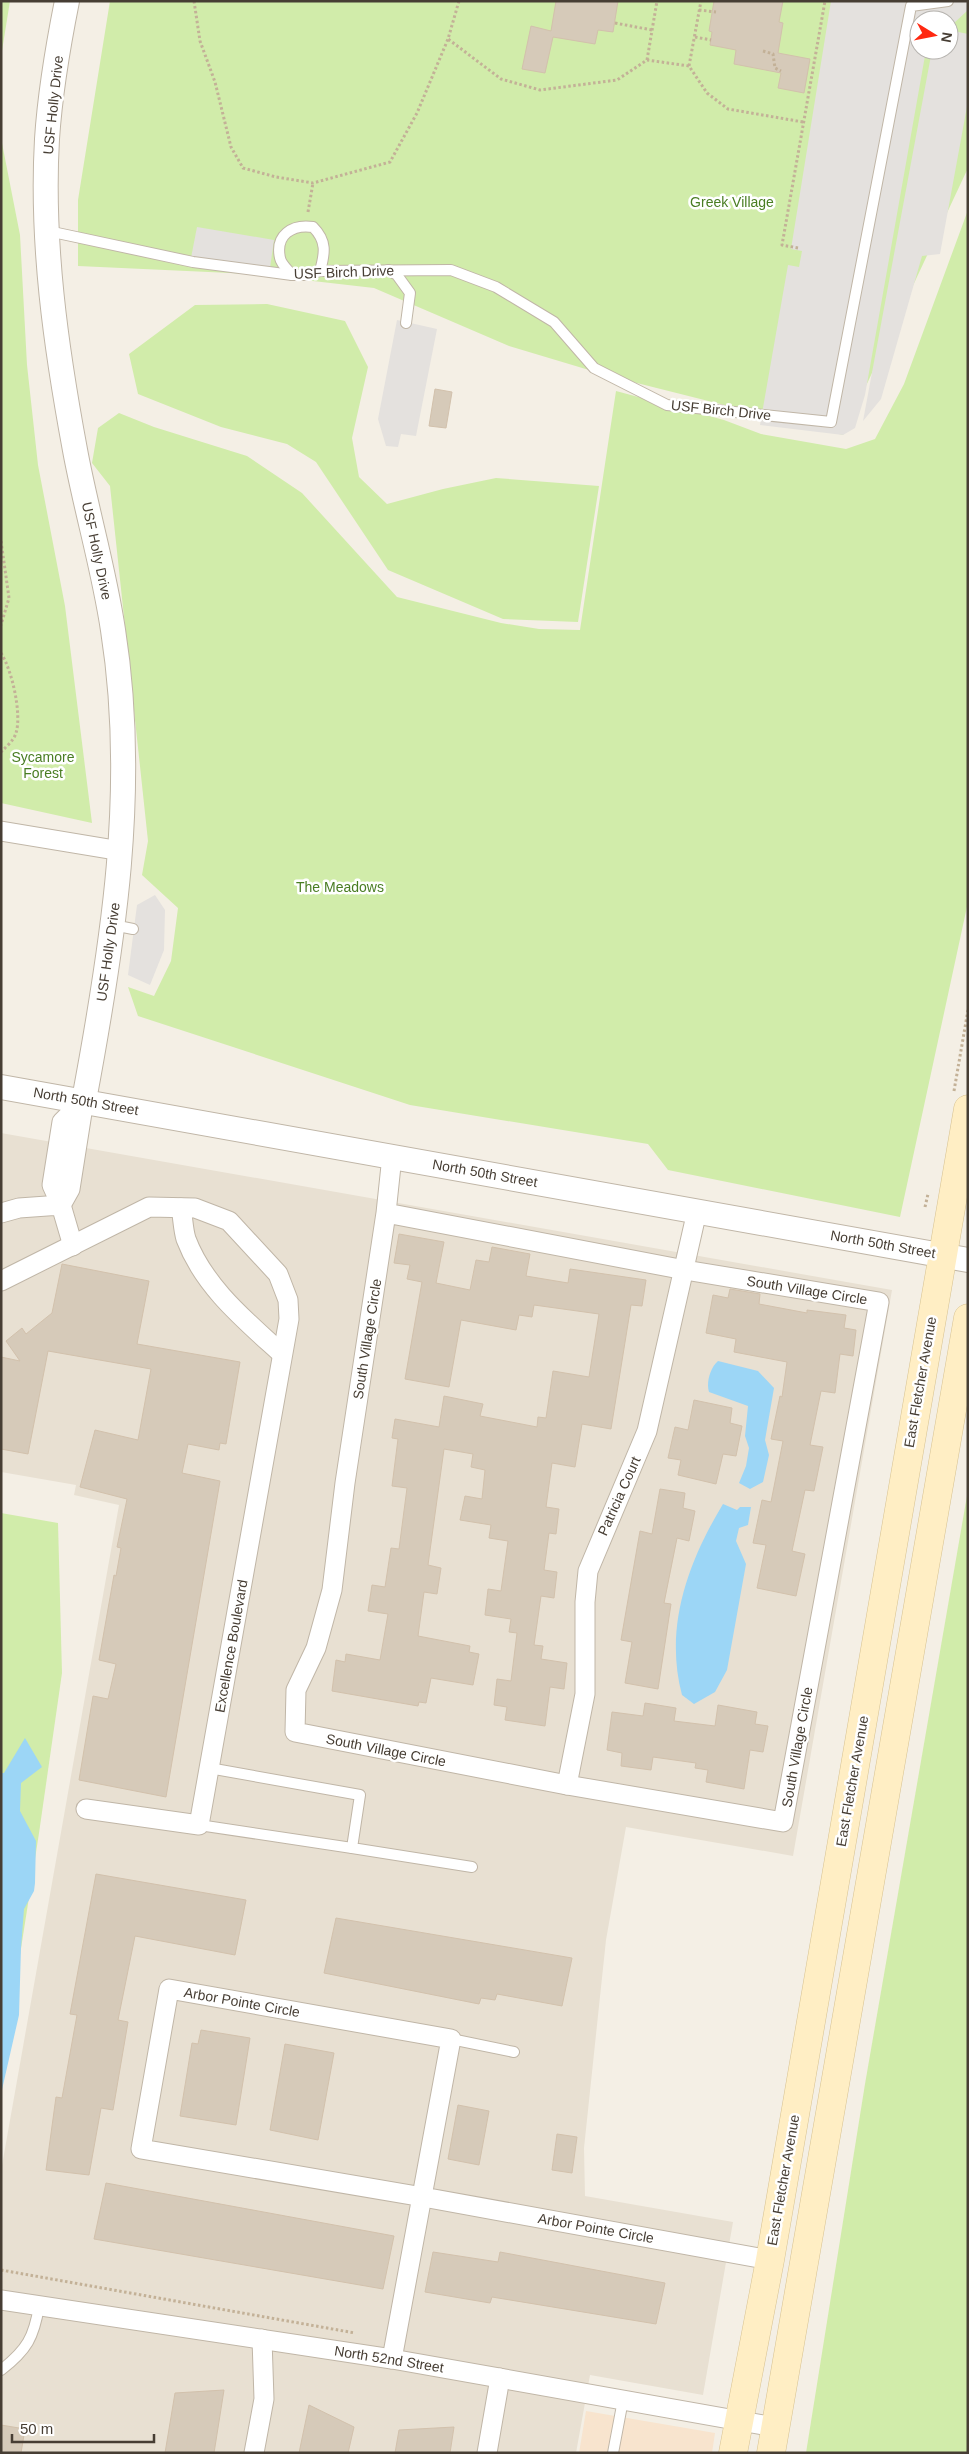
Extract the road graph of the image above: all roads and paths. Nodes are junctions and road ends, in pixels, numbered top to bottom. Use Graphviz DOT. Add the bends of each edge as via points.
graph roads {
  1 [pos="66,1"];
  2 [pos="194,1"];
  3 [pos="459,1"];
  4 [pos="658,1"];
  5 [pos="701,1"];
  6 [pos="825,1"];
  7 [pos="948,1"];
  8 [pos="699,10"];
  9 [pos="716,12"];
  10 [pos="615,23"];
  11 [pos="652,30"];
  12 [pos="694,37"];
  13 [pos="448,39"];
  14 [pos="711,40"];
  15 [pos="764,51"];
  16 [pos="647,60"];
  17 [pos="689,66"];
  18 [pos="781,71"];
  19 [pos="803,122"];
  20 [pos="313,183"];
  21 [pos="305,226"];
  22 [pos="48,231"];
  23 [pos="798,248"];
  24 [pos="387,269"];
  25 [pos="320,271"];
  26 [pos="292,274"];
  27 [pos="406,322"];
  28 [pos="1,541"];
  29 [pos="1,625"];
  30 [pos="1,653"];
  31 [pos="1,752"];
  32 [pos="1,831"];
  33 [pos="121,851"];
  34 [pos="1,1087"];
  35 [pos="84,1100"];
  36 [pos="968,1109"];
  37 [pos="392,1156"];
  38 [pos="61,1205"];
  39 [pos="181,1208"];
  40 [pos="697,1211"];
  41 [pos="386,1212"];
  42 [pos="1,1213"];
  43 [pos="73,1246"];
  44 [pos="955,1257"];
  45 [pos="685,1270"];
  46 [pos="1,1281"];
  47 [pos="968,1318"];
  48 [pos="282,1354"];
  49 [pos="210,1768"];
  50 [pos="567,1785"];
  51 [pos="86,1809"];
  52 [pos="199,1825"];
  53 [pos="352,1848"];
  54 [pos="472,1867"];
  55 [pos="451,2039"];
  56 [pos="514,2052"];
  57 [pos="423,2197"];
  58 [pos="770,2260"];
  59 [pos="1,2270"];
  60 [pos="1,2300"];
  61 [pos="39,2306"];
  62 [pos="357,2333"];
  63 [pos="262,2339"];
  64 [pos="392,2359"];
  65 [pos="1,2370"];
  66 [pos="500,2378"];
  67 [pos="623,2400"];
  68 [pos="739,2421"];
  69 [pos="773,2440"];
  70 [pos="254,2453"];
  71 [pos="487,2453"];
  72 [pos="614,2453"];
  73 [pos="733,2453"];
  1 -- 22 [label="street, USF Holly Drive" via="47,140"];
  2 -- 20 [label="path" via="200,41 215,82 231,147 243,168"];
  3 -- 13 [label="path"];
  4 -- 11 [label="path"];
  5 -- 8 [label="path"];
  6 -- 19 [label="path"];
  7 -- 24 [label="lane, USF Birch Drive" via="911,6 831,422 667,405 594,368 554,322 496,287 451,270"];
  8 -- 9 [label="path"];
  8 -- 12 [label="path"];
  10 -- 11 [label="path"];
  11 -- 16 [label="path"];
  12 -- 14 [label="path"];
  12 -- 17 [label="path"];
  13 -- 16 [label="path" via="501,79 540,90 617,80"];
  13 -- 20 [label="path" via="418,113 390,162"];
  15 -- 18 [label="path" via="773,54 775,68"];
  16 -- 17 [label="path"];
  17 -- 19 [label="path" via="707,93 728,109"];
  19 -- 23 [label="path" via="782,245"];
  20 -- 21 [label="path"];
  21 -- 25 [label="lane" via="313,227 321,235 325,252"];
  21 -- 26 [label="lane" via="295,226 286,232 280,245 280,259"];
  22 -- 26 [label="lane, USF Birch Drive" via="193,262"];
  22 -- 33 [label="street, USF Holly Drive" via="55,328 75,452 114,630 124,774"];
  24 -- 25 [label="lane, USF Birch Drive"];
  24 -- 27 [label="lane" via="397,275 410,293"];
  25 -- 26 [label="lane, USF Birch Drive"];
  28 -- 29 [label="path" via="9,598"];
  30 -- 31 [label="path" via="7,663 15,696 17,725 15,735"];
  32 -- 33 [label="street"];
  33 -- 35 [label="street, USF Holly Drive" via="123,927"];
  34 -- 35 [label="street, North 50th Street"];
  35 -- 37 [label="street, North 50th Street"];
  35 -- 38 [label="street" via="62,1122 52,1185"];
  36 -- 44 [label="main road, East Fletcher Avenue"];
  37 -- 40 [label="street, North 50th Street"];
  37 -- 41 [label="street, South Village Circle"];
  38 -- 42 [label="street" via="19,1208"];
  38 -- 43 [label="street"];
  39 -- 43 [label="street, Excellence Boulevard" via="150,1207"];
  39 -- 48 [label="street" via="186,1238 203,1270 232,1308"];
  39 -- 48 [label="street, Excellence Boulevard" via="195,1208 229,1221 278,1274 288,1300"];
  40 -- 44 [label="street, North 50th Street"];
  40 -- 45 [label="street, Patricia Court"];
  41 -- 45 [label="street, South Village Circle"];
  41 -- 50 [label="street, South Village Circle" via="332,1590 316,1648 296,1690 295,1732"];
  43 -- 46 [label="street, Excellence Boulevard"];
  44 -- 58 [label="main road, East Fletcher Avenue"];
  45 -- 50 [label="street, Patricia Court" via="647,1431 588,1571 585,1694"];
  45 -- 50 [label="street, South Village Circle" via="879,1302 783,1822"];
  47 -- 69 [label="main road"];
  48 -- 49 [label="street, Excellence Boulevard"];
  49 -- 52 [label="street, Excellence Boulevard"];
  49 -- 53 [label="lane" via="360,1795"];
  51 -- 52 [label="street"];
  52 -- 53 [label="lane"];
  53 -- 54 [label="lane"];
  55 -- 56 [label="lane"];
  55 -- 57 [label="street"];
  55 -- 57 [label="street, Arbor Pointe Circle" via="169,1989 141,2149"];
  57 -- 58 [label="street, Arbor Pointe Circle"];
  57 -- 64 [label="street"];
  58 -- 68 [label="main road, East Fletcher Avenue"];
  59 -- 62 [label="path"];
  60 -- 61 [label="street, North 52nd Street"];
  61 -- 63 [label="street, North 52nd Street"];
  61 -- 65 [label="lane" via="32,2337 14,2360"];
  63 -- 64 [label="street, North 52nd Street"];
  63 -- 70 [label="street" via="264,2399"];
  64 -- 66 [label="street, North 52nd Street"];
  66 -- 67 [label="street, North 52nd Street"];
  66 -- 71 [label="street"];
  67 -- 68 [label="street, North 52nd Street"];
  67 -- 72 [label="lane"];
  68 -- 69 [label="street, North 52nd Street"];
  68 -- 73 [label="main road, East Fletcher Avenue"];
}
